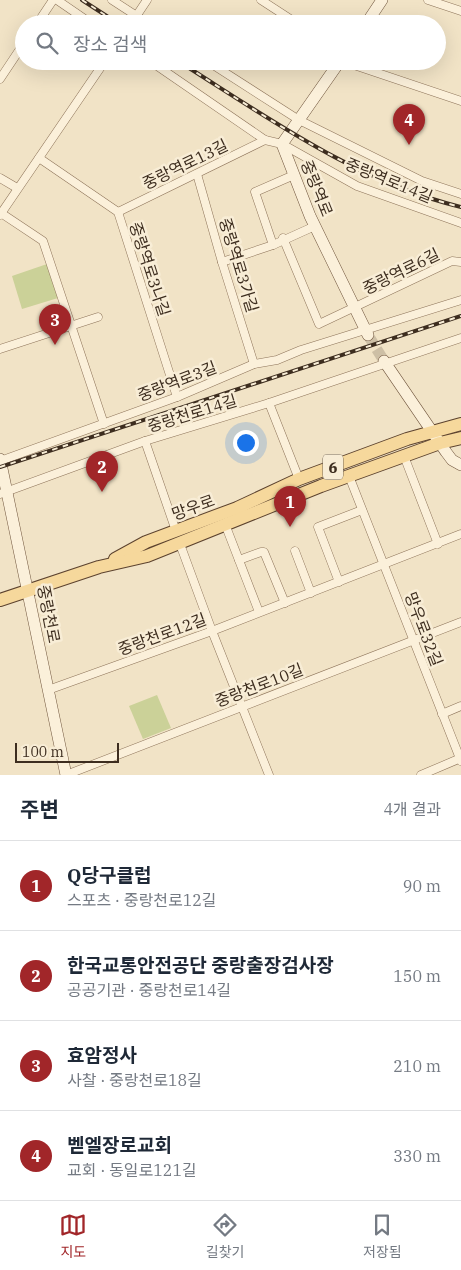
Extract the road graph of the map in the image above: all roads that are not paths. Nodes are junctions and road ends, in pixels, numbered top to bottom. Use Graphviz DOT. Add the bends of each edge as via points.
graph roads {
  1 [pos="53,0"];
  2 [pos="57,0"];
  3 [pos="112,0"];
  4 [pos="147,0"];
  5 [pos="261,0"];
  6 [pos="382,0"];
  7 [pos="428,0"];
  8 [pos="461,11"];
  9 [pos="43,15"];
  10 [pos="79,15"];
  11 [pos="134,15"];
  12 [pos="137,15"];
  13 [pos="284,15"];
  14 [pos="372,15"];
  15 [pos="15,57"];
  16 [pos="99,70"];
  17 [pos="163,70"];
  18 [pos="221,70"];
  19 [pos="335,70"];
  20 [pos="368,70"];
  21 [pos="0,79"];
  22 [pos="461,101"];
  23 [pos="299,120"];
  24 [pos="265,140"];
  25 [pos="282,144"];
  26 [pos="39,158"];
  27 [pos="198,174"];
  28 [pos="294,175"];
  29 [pos="0,178"];
  30 [pos="17,188"];
  31 [pos="461,194"];
  32 [pos="118,212"];
  33 [pos="0,214"];
  34 [pos="461,223"];
  35 [pos="316,226"];
  36 [pos="284,238"];
  37 [pos="274,245"];
  38 [pos="222,262"];
  39 [pos="461,262"];
  40 [pos="461,300"];
  41 [pos="354,309"];
  42 [pos="98,317"];
  43 [pos="71,326"];
  44 [pos="366,332"];
  45 [pos="461,338"];
  46 [pos="0,349"];
  47 [pos="385,363"];
  48 [pos="254,364"];
  49 [pos="177,397"];
  50 [pos="269,403"];
  51 [pos="104,424"];
  52 [pos="461,424"];
  53 [pos="436,438"];
  54 [pos="461,438"];
  55 [pos="145,441"];
  56 [pos="404,456"];
  57 [pos="0,460"];
  58 [pos="461,466"];
  59 [pos="349,476"];
  60 [pos="299,480"];
  61 [pos="3,492"];
  62 [pos="362,510"];
  63 [pos="225,524"];
  64 [pos="176,531"];
  65 [pos="461,534"];
  66 [pos="180,544"];
  67 [pos="438,544"];
  68 [pos="295,551"];
  69 [pos="238,560"];
  70 [pos="384,565"];
  71 [pos="99,567"];
  72 [pos="339,582"];
  73 [pos="28,590"];
  74 [pos="311,592"];
  75 [pos="0,600"];
  76 [pos="285,603"];
  77 [pos="259,612"];
  78 [pos="461,622"];
  79 [pos="212,630"];
  80 [pos="413,641"];
  81 [pos="48,690"];
  82 [pos="241,706"];
  83 [pos="461,706"];
  84 [pos="442,714"];
  85 [pos="461,759"];
  86 [pos="66,775"];
  87 [pos="269,775"];
  88 [pos="421,775"];
  1 -- 9 [label="street"];
  2 -- 10 [label="street"];
  3 -- 11 [label="street"];
  4 -- 12 [label="street"];
  5 -- 13 [label="street"];
  6 -- 14 [label="street"];
  7 -- 8 [label="street"];
  15 -- 21 [label="street"];
  16 -- 26 [label="street"];
  17 -- 24 [label="street"];
  18 -- 23 [label="street"];
  19 -- 23 [label="street"];
  20 -- 22 [label="street"];
  23 -- 25 [label="street"];
  23 -- 31 [label="street" via="422,181"];
  24 -- 25 [label="street, 중랑역로14길"];
  24 -- 27 [label="street, 중랑역로13길"];
  25 -- 28 [label="street, 중랑역로"];
  25 -- 34 [label="street, 중랑역로14길" via="357,186"];
  26 -- 30 [label="street"];
  26 -- 32 [label="street, 중랑역로3나길"];
  27 -- 32 [label="street, 중랑역로13길"];
  27 -- 38 [label="street, 중랑역로3가길"];
  28 -- 35 [label="street, 중랑역로"];
  28 -- 37 [label="street" via="255,192"];
  29 -- 30 [label="street"];
  30 -- 33 [label="street"];
  32 -- 49 [label="street, 중랑역로3나길"];
  33 -- 43 [label="street" via="43,241"];
  35 -- 36 [label="street"];
  35 -- 41 [label="street, 중랑역로"];
  36 -- 37 [label="street"];
  36 -- 41 [label="street, 중랑역로6길" via="319,324"];
  37 -- 38 [label="street"];
  38 -- 48 [label="street, 중랑역로3가길"];
  39 -- 41 [label="street, 중랑역로6길" via="452,261"];
  40 -- 44 [label="street, 중랑역로3길"];
  41 -- 44 [label="street, 중랑역로"];
  42 -- 43 [label="street"];
  43 -- 46 [label="street"];
  43 -- 51 [label="street"];
  44 -- 48 [label="street, 중랑역로3길"];
  45 -- 47 [label="street, 중랑천로14길"];
  47 -- 50 [label="street, 중랑천로14길"];
  47 -- 53 [label="street"];
  48 -- 49 [label="street, 중랑역로3길"];
  49 -- 51 [label="street, 중랑역로3길"];
  50 -- 55 [label="street, 중랑천로14길"];
  50 -- 60 [label="street"];
  51 -- 57 [label="street, 중랑역로3길"];
  52 -- 53 [label="main road, 망우로 / 6"];
  53 -- 54 [label="main road, 망우로 / 6"];
  53 -- 56 [label="main road, 망우로 / 6"];
  53 -- 58 [label="street" via="452,460"];
  53 -- 60 [label="main road, 망우로 / 6"];
  55 -- 61 [label="street, 중랑천로14길"];
  55 -- 64 [label="street"];
  56 -- 59 [label="main road, 망우로 / 6"];
  56 -- 67 [label="street"];
  57 -- 61 [label="street, 중랑천로"];
  59 -- 62 [label="street, 망우로32길"];
  59 -- 63 [label="main road, 망우로 / 6"];
  60 -- 64 [label="main road, 망우로 / 6"];
  61 -- 73 [label="street, 중랑천로"];
  62 -- 70 [label="street, 망우로32길"];
  62 -- 72 [label="street" via="318,528"];
  63 -- 66 [label="main road, 망우로 / 6"];
  63 -- 69 [label="street, 망우로"];
  64 -- 71 [label="main road, 망우로 / 6" via="146,542"];
  65 -- 67 [label="street, 중랑천로12길"];
  66 -- 71 [label="main road, 망우로 / 6" via="147,556"];
  66 -- 79 [label="street"];
  67 -- 70 [label="street, 중랑천로12길"];
  68 -- 74 [label="street"];
  69 -- 76 [label="street" via="264,552"];
  69 -- 77 [label="street, 망우로"];
  70 -- 72 [label="street, 중랑천로12길"];
  70 -- 80 [label="street, 망우로32길"];
  71 -- 73 [label="main road, 망우로 / 6"];
  72 -- 74 [label="street, 중랑천로12길"];
  73 -- 75 [label="main road, 망우로 / 6"];
  73 -- 81 [label="street, 중랑천로"];
  74 -- 76 [label="street, 중랑천로12길"];
  76 -- 77 [label="street, 중랑천로12길"];
  77 -- 79 [label="street, 중랑천로12길"];
  78 -- 80 [label="street, 중랑천로10길"];
  79 -- 81 [label="street, 중랑천로12길"];
  79 -- 82 [label="street"];
  80 -- 82 [label="street, 중랑천로10길"];
  80 -- 84 [label="street, 망우로32길"];
  81 -- 86 [label="street, 중랑천로"];
  82 -- 86 [label="street, 중랑천로10길"];
  82 -- 87 [label="street"];
  83 -- 84 [label="street"];
  84 -- 85 [label="street, 망우로32길"];
  85 -- 88 [label="street"];
}
